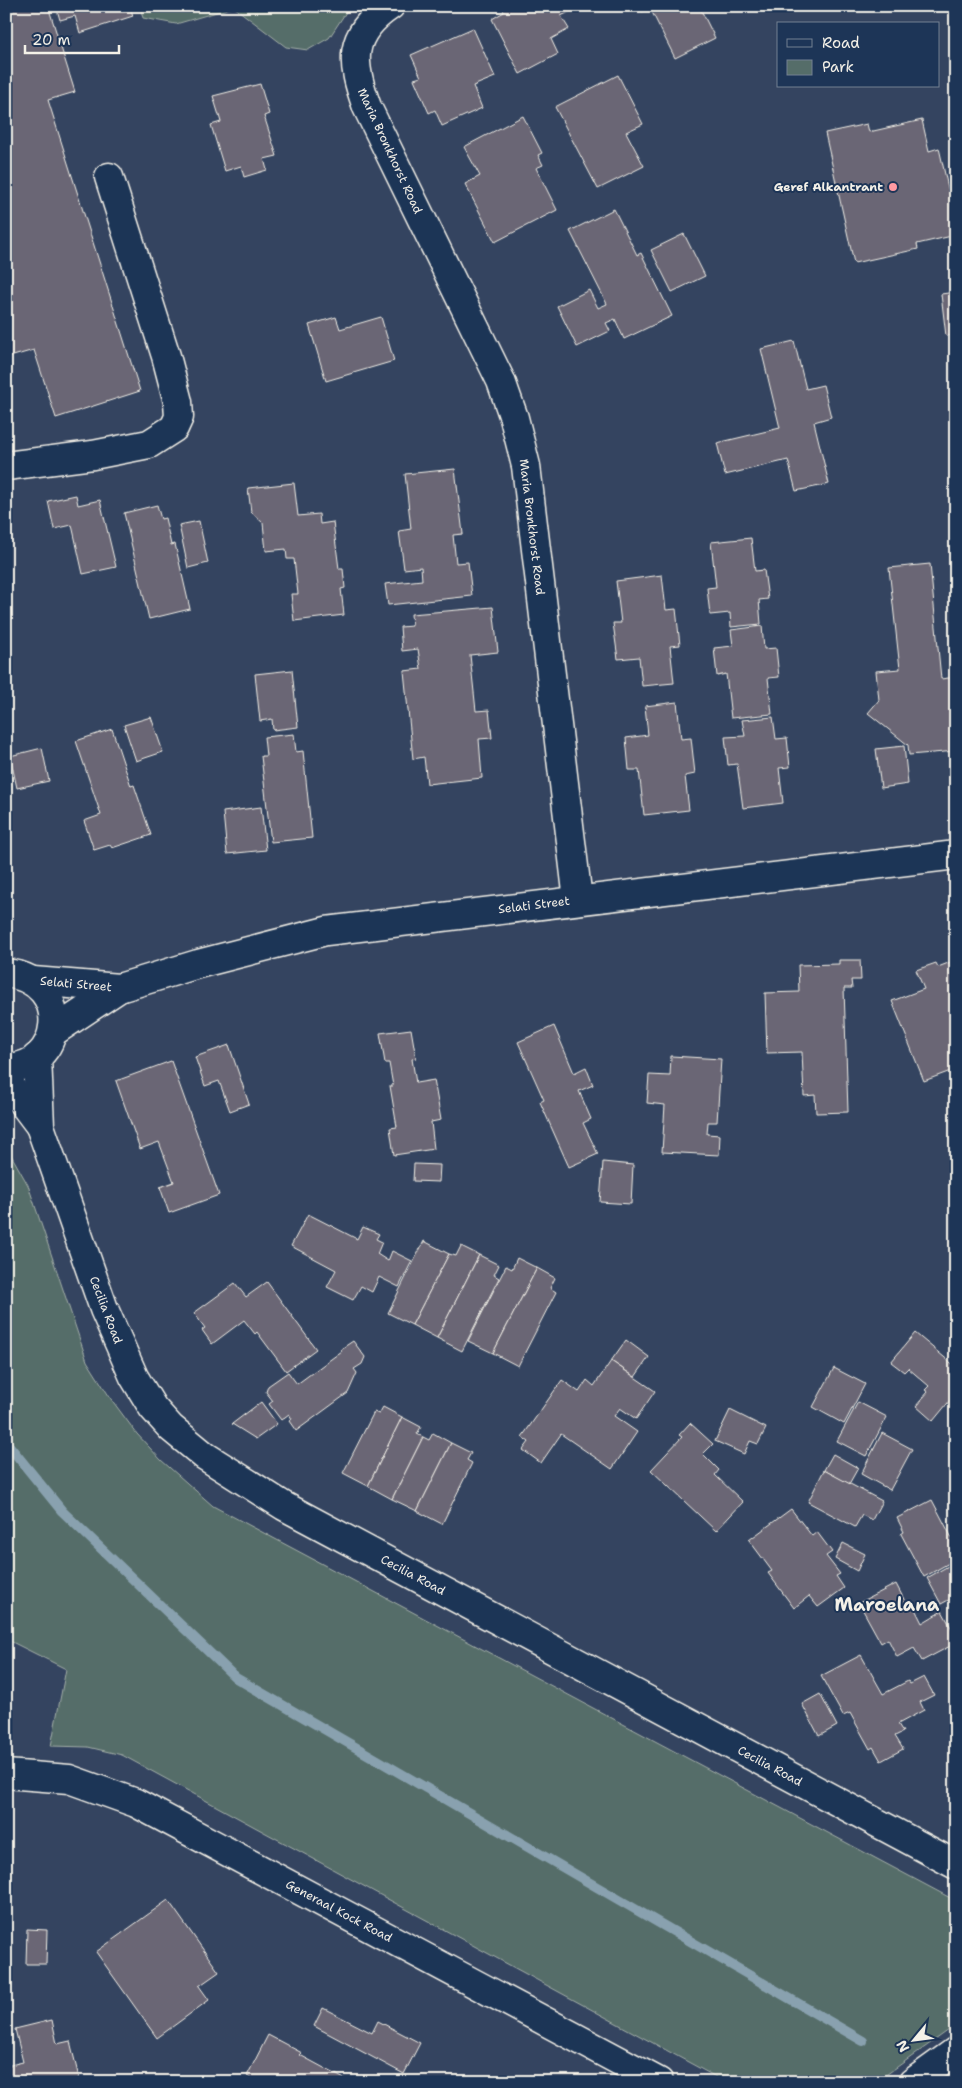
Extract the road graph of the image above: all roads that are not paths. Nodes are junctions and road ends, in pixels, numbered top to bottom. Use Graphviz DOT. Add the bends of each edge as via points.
graph roads {
  1 [pos="383,11"];
  2 [pos="109,177"];
  3 [pos="6,466"];
  4 [pos="956,855"];
  5 [pos="578,900"];
  6 [pos="16,970"];
  7 [pos="119,988"];
  8 [pos="53,1032"];
  9 [pos="37,1057"];
  10 [pos="6,1067"];
  11 [pos="6,1081"];
  12 [pos="40,1126"];
  13 [pos="6,1774"];
  14 [pos="956,1865"];
  15 [pos="956,2051"];
  16 [pos="660,2082"];
  17 [pos="913,2082"];
  1 -- 5 [label="street, Maria Bronkhorst Road" via="361,35 355,51 357,80 500,381 514,418 526,466"];
  2 -- 3 [label="street" via="166,356 179,417 174,428 149,444"];
  4 -- 5 [label="street, Selati Street"];
  5 -- 7 [label="street, Selati Street" via="326,931"];
  6 -- 7 [label="street, Selati Street"];
  6 -- 8 [label="street" via="44,991 51,1003"];
  7 -- 8 [label="street, Selati Street"];
  8 -- 9 [label="street"];
  9 -- 10 [label="street" via="24,1064"];
  9 -- 12 [label="street, Cecilia Road"];
  11 -- 12 [label="street, Cecilia Road"];
  12 -- 14 [label="street, Cecilia Road" via="104,1309 134,1377 170,1428 205,1456 284,1506"];
  13 -- 16 [label="street, Generaal Kock Road" via="69,1779 136,1803"];
  15 -- 17 [label="street"];
}
